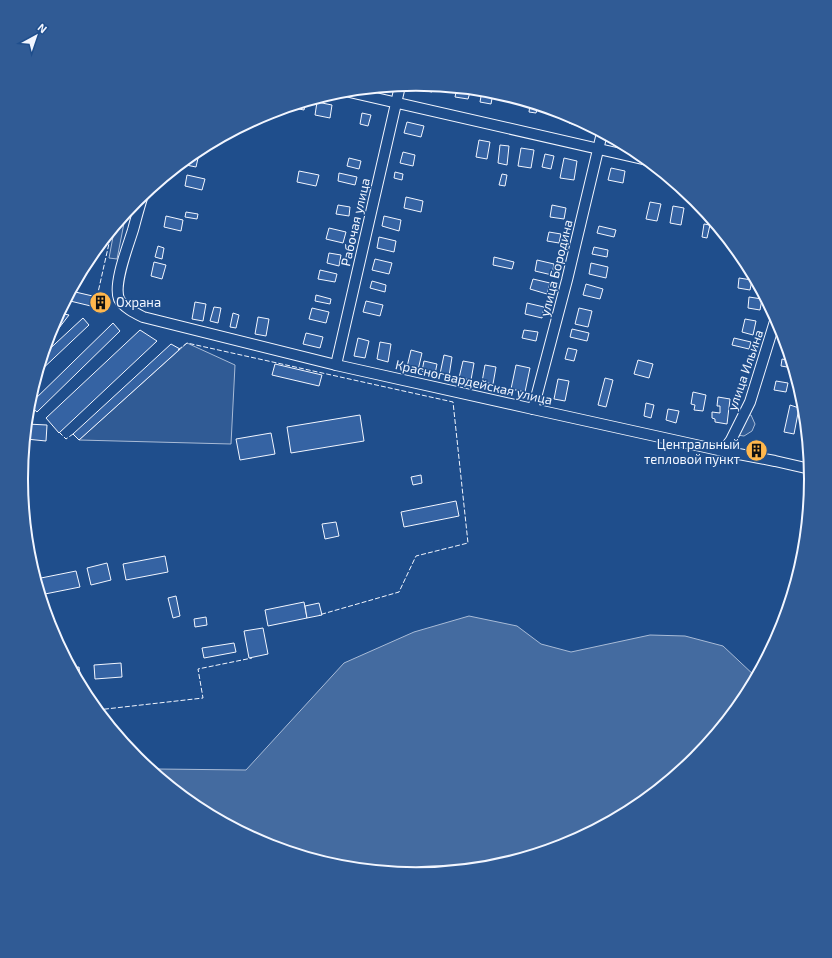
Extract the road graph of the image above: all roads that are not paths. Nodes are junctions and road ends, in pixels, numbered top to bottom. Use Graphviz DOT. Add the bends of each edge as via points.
graph roads {
  1 [pos="399,92"];
  2 [pos="361,95"];
  3 [pos="396,103"];
  4 [pos="601,138"];
  5 [pos="598,148"];
  6 [pos="633,156"];
  7 [pos="139,208"];
  8 [pos="773,328"];
  9 [pos="336,365"];
  10 [pos="533,409"];
  11 [pos="723,451"];
  12 [pos="804,468"];
  1 -- 3 [label="street, Рабочая улица"];
  2 -- 3 [label="street"];
  3 -- 5 [label="street"];
  3 -- 9 [label="street, Рабочая улица"];
  4 -- 5 [label="street, улица Бородина"];
  5 -- 6 [label="street"];
  5 -- 10 [label="street, улица Бородина"];
  7 -- 9 [label="street, Красногвардейская улица" via="118,282 120,299 134,313 180,327"];
  8 -- 11 [label="street, улица Ильина" via="750,402 732,440"];
  9 -- 10 [label="street, Красногвардейская улица"];
  10 -- 11 [label="street, Красногвардейская улица"];
  11 -- 12 [label="street, Красногвардейская улица"];
}
